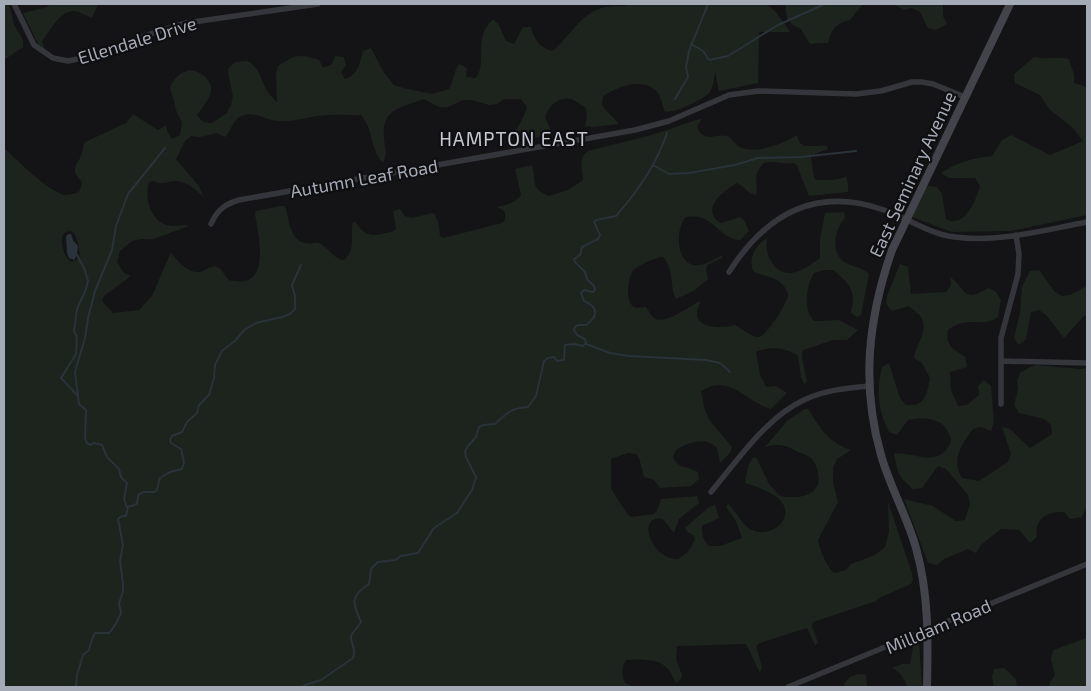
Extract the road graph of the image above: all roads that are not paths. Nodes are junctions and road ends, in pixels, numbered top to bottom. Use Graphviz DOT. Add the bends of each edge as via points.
graph roads {
  1 [pos="14,4"];
  2 [pos="318,4"];
  3 [pos="1010,4"];
  4 [pos="964,97"];
  5 [pos="906,219"];
  6 [pos="1087,222"];
  7 [pos="210,224"];
  8 [pos="1016,235"];
  9 [pos="729,272"];
  10 [pos="1001,361"];
  11 [pos="1087,363"];
  12 [pos="869,386"];
  13 [pos="1001,404"];
  14 [pos="711,492"];
  15 [pos="1087,564"];
  16 [pos="928,630"];
  17 [pos="788,687"];
  18 [pos="927,687"];
  1 -- 2 [label="street, Ellendale Drive" via="34,45 53,58 68,61 186,23"];
  3 -- 4 [label="street, East Seminary Avenue"];
  4 -- 5 [label="street, East Seminary Avenue"];
  4 -- 7 [label="street, Autumn Leaf Road" via="922,82 862,94 779,90 743,92 669,121 635,130 230,202 216,213"];
  5 -- 8 [label="street" via="952,237 970,239"];
  5 -- 9 [label="street" via="861,202 804,207 782,216 764,229 748,244"];
  5 -- 12 [label="street, East Seminary Avenue" via="892,250 876,305 871,332"];
  6 -- 8 [label="street"];
  8 -- 10 [label="street" via="1018,274 1002,329"];
  10 -- 11 [label="street"];
  10 -- 13 [label="street"];
  12 -- 14 [label="street" via="825,392 790,408 760,434"];
  12 -- 16 [label="street, East Seminary Avenue" via="881,456 916,548"];
  15 -- 16 [label="street, Milldam Road"];
  16 -- 17 [label="street, Milldam Road"];
  16 -- 18 [label="street, East Seminary Avenue"];
}
